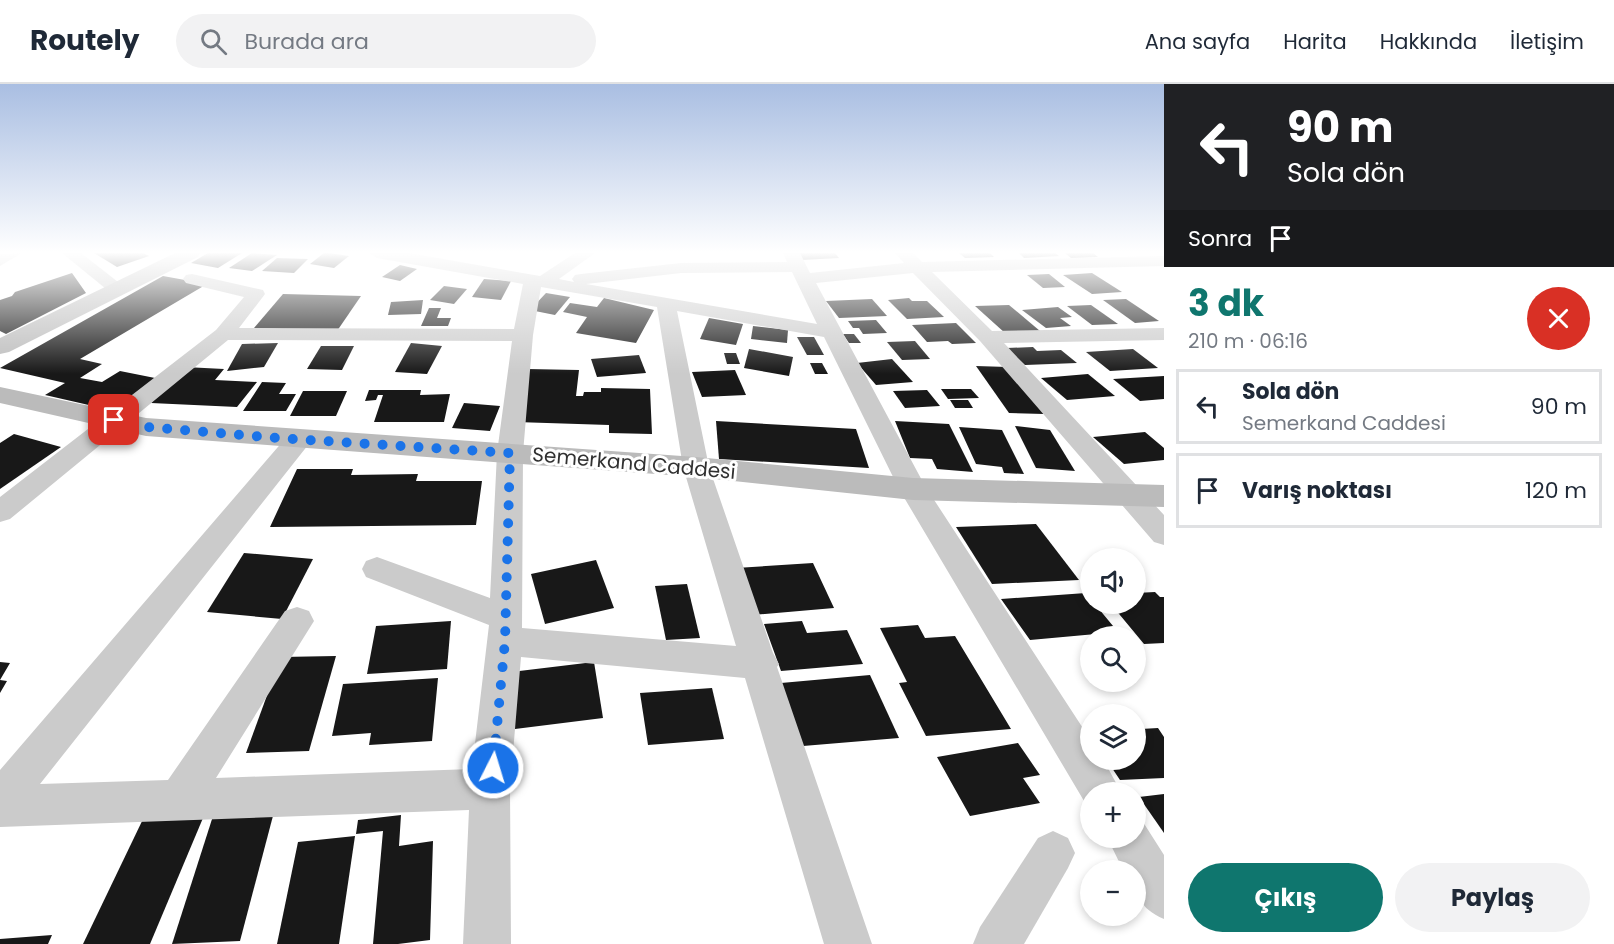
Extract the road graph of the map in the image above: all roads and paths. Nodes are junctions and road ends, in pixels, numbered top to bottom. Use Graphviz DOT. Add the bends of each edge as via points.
graph roads {
  1 [pos="110,293"];
  2 [pos="252,293"];
  3 [pos="536,293"];
  4 [pos="606,293"];
  5 [pos="812,293"];
  6 [pos="943,293"];
  7 [pos="666,303"];
  8 [pos="831,332"];
  9 [pos="224,334"];
  10 [pos="1141,334"];
  11 [pos="1164,334"];
  12 [pos="523,335"];
  13 [pos="987,338"];
  14 [pos="0,347"];
  15 [pos="1164,353"];
  16 [pos="0,395"];
  17 [pos="114,420"];
  18 [pos="299,440"];
  19 [pos="510,453"];
  20 [pos="696,467"];
  21 [pos="913,489"];
  22 [pos="1125,493"];
  23 [pos="1164,496"];
  24 [pos="0,512"];
  25 [pos="1164,534"];
  26 [pos="377,569"];
  27 [pos="297,621"];
  28 [pos="505,629"];
  29 [pos="760,664"];
  30 [pos="1095,782"];
  31 [pos="490,789"];
  32 [pos="179,799"];
  33 [pos="0,803"];
  34 [pos="1135,848"];
  35 [pos="1053,853"];
  36 [pos="1164,896"];
  37 [pos="487,944"];
  38 [pos="848,944"];
  39 [pos="997,944"];
  1 -- 14 [label="street"];
  2 -- 9 [label="street" via="256,294"];
  3 -- 12 [label="street"];
  4 -- 7 [label="street"];
  5 -- 8 [label="street"];
  6 -- 13 [label="street"];
  7 -- 8 [label="street"];
  7 -- 20 [label="street"];
  8 -- 21 [label="street"];
  9 -- 12 [label="street"];
  9 -- 17 [label="street"];
  10 -- 11 [label="street"];
  10 -- 13 [label="street"];
  10 -- 15 [label="street"];
  12 -- 19 [label="street"];
  13 -- 22 [label="street"];
  16 -- 17 [label="street, Semerkand Caddesi"];
  17 -- 18 [label="street, Semerkand Caddesi" via="146,427"];
  17 -- 24 [label="street"];
  18 -- 19 [label="street, Semerkand Caddesi"];
  18 -- 33 [label="street"];
  19 -- 20 [label="street, Semerkand Caddesi"];
  19 -- 28 [label="street"];
  20 -- 21 [label="street, Semerkand Caddesi"];
  20 -- 29 [label="street"];
  21 -- 22 [label="street, Semerkand Caddesi"];
  21 -- 30 [label="street"];
  22 -- 23 [label="street, Semerkand Caddesi"];
  22 -- 25 [label="street"];
  26 -- 28 [label="street"];
  27 -- 32 [label="street"];
  28 -- 29 [label="street"];
  28 -- 31 [label="street"];
  29 -- 38 [label="street"];
  31 -- 32 [label="street"];
  31 -- 37 [label="street"];
  32 -- 33 [label="street"];
  34 -- 36 [label="street"];
  35 -- 39 [label="street"];
}
